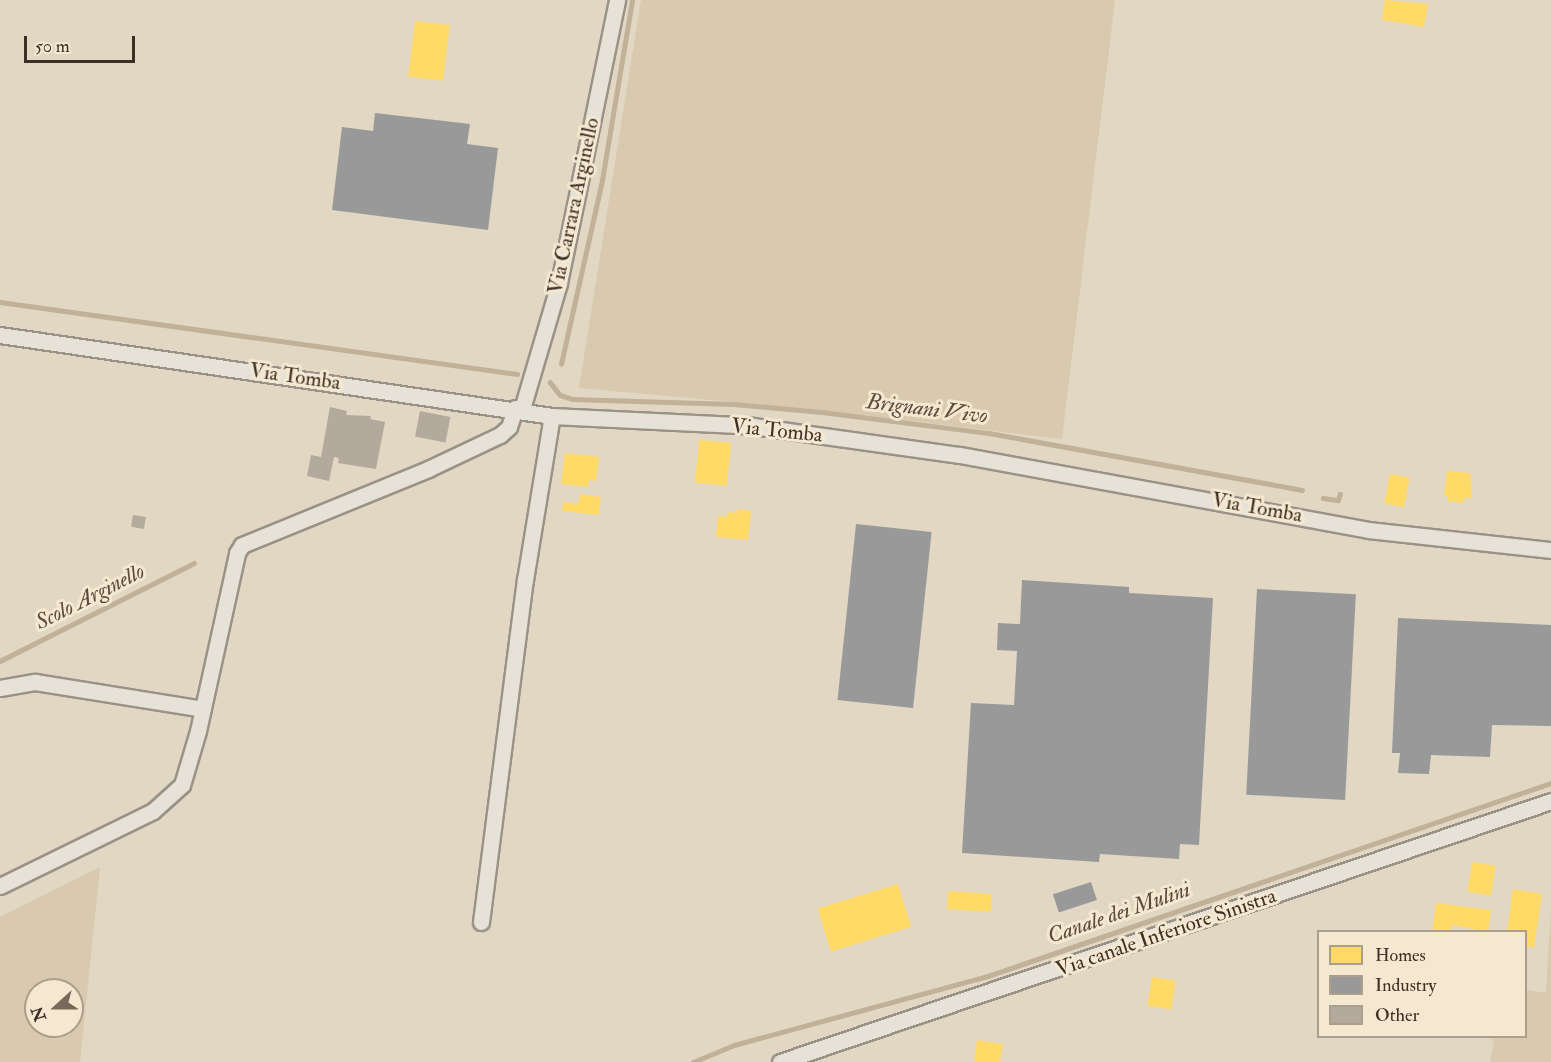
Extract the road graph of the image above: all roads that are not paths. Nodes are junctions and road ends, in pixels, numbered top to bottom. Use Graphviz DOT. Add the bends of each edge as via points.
graph roads {
  1 [pos="617,0"];
  2 [pos="0,335"];
  3 [pos="518,408"];
  4 [pos="552,416"];
  5 [pos="1551,550"];
  6 [pos="0,688"];
  7 [pos="203,709"];
  8 [pos="1551,801"];
  9 [pos="0,886"];
  10 [pos="481,922"];
  11 [pos="780,1062"];
  1 -- 3 [label="street, Via Carrara Arginello" via="559,283"];
  2 -- 3 [label="street, Via Tomba"];
  3 -- 4 [label="street, Via Tomba"];
  3 -- 7 [label="street, Via Carrara Arginello" via="509,427 500,435 243,545 237,553"];
  4 -- 5 [label="street, Via Tomba" via="753,426 960,455 1369,530"];
  4 -- 10 [label="street" via="525,580"];
  6 -- 7 [label="street" via="35,682"];
  7 -- 9 [label="street" via="188,770 173,797 108,836"];
  8 -- 11 [label="street, Via canale Inferiore Sinistra"];
}
